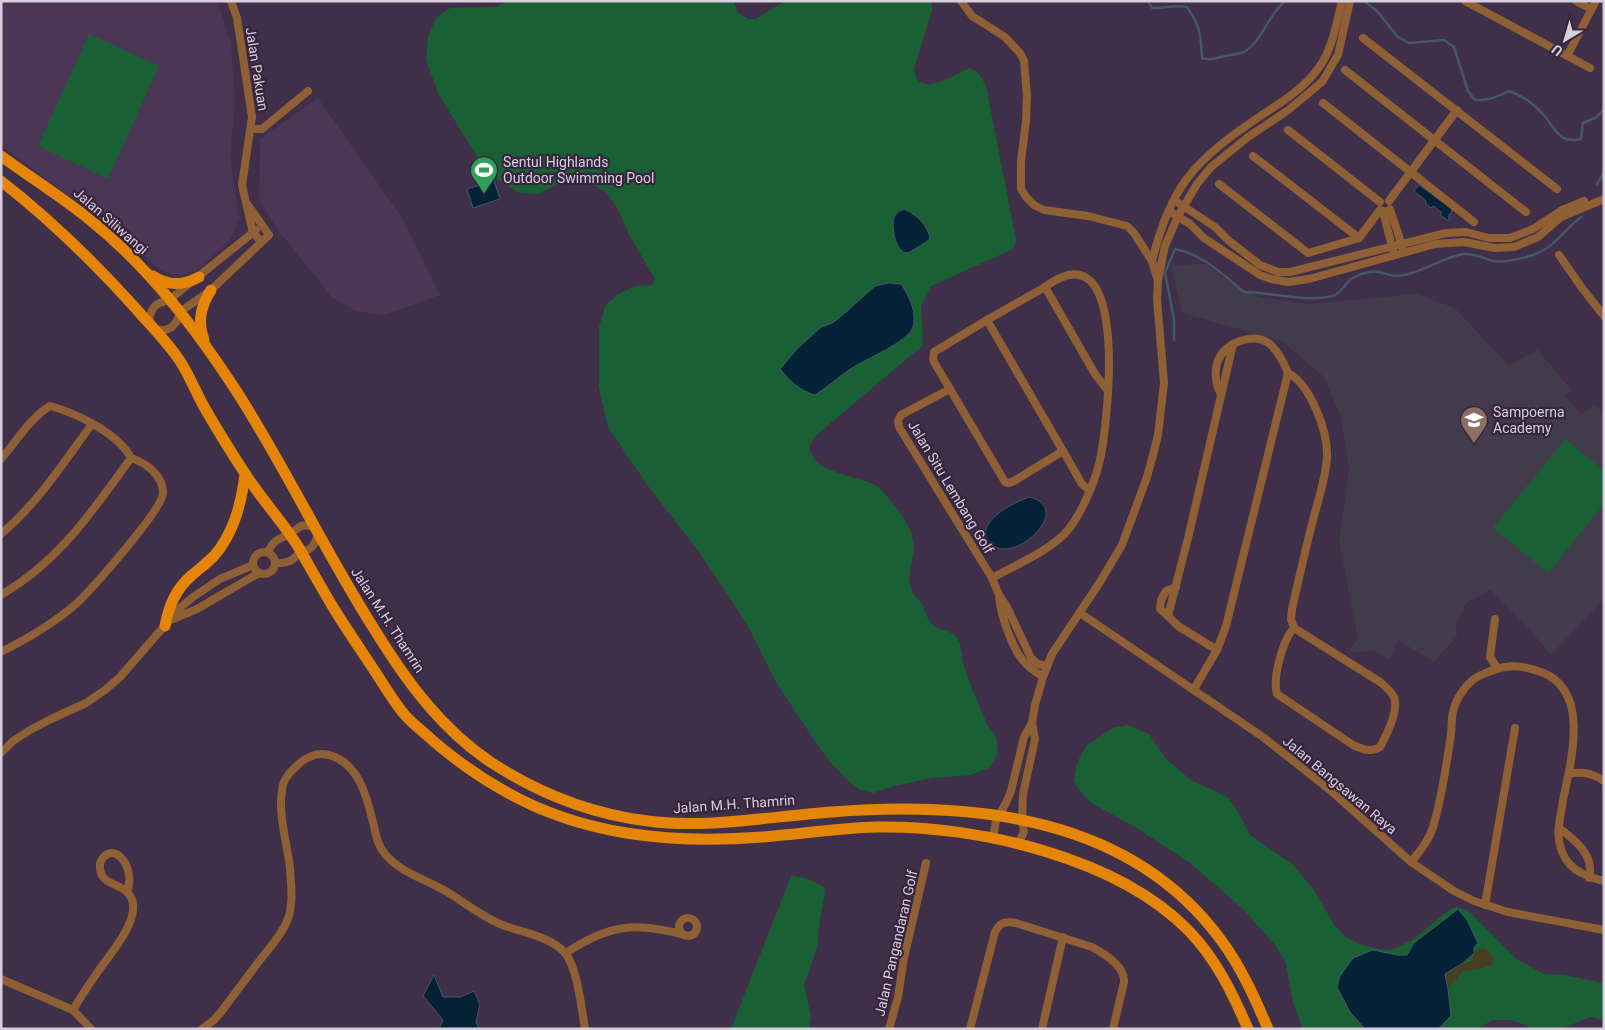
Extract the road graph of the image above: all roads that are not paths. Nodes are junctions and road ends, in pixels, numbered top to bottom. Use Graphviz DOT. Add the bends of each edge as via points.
graph roads {
  1 [pos="231,1"];
  2 [pos="961,1"];
  3 [pos="1465,1"];
  4 [pos="1576,1"];
  5 [pos="1596,1"];
  6 [pos="1345,4"];
  7 [pos="1591,10"];
  8 [pos="1363,38"];
  9 [pos="1567,56"];
  10 [pos="1590,68"];
  11 [pos="1345,70"];
  12 [pos="308,91"];
  13 [pos="1323,103"];
  14 [pos="1457,110"];
  15 [pos="251,129"];
  16 [pos="1288,130"];
  17 [pos="1435,140"];
  18 [pos="1,156"];
  19 [pos="1253,156"];
  20 [pos="1411,172"];
  21 [pos="1,181"];
  22 [pos="1219,184"];
  23 [pos="1557,189"];
  24 [pos="1604,194"];
  25 [pos="1604,199"];
  26 [pos="1174,200"];
  27 [pos="245,201"];
  28 [pos="1384,206"];
  29 [pos="1182,207"];
  30 [pos="1169,211"];
  31 [pos="1526,212"];
  32 [pos="1178,216"];
  33 [pos="1197,216"];
  34 [pos="1474,222"];
  35 [pos="1190,224"];
  36 [pos="261,226"];
  37 [pos="253,233"];
  38 [pos="1359,238"];
  39 [pos="1228,240"];
  40 [pos="261,241"];
  41 [pos="1401,244"];
  42 [pos="1392,247"];
  43 [pos="1222,249"];
  44 [pos="1404,253"];
  45 [pos="1559,255"];
  46 [pos="1394,256"];
  47 [pos="1152,261"];
  48 [pos="146,271"];
  49 [pos="198,277"];
  50 [pos="1158,281"];
  51 [pos="1045,287"];
  52 [pos="212,290"];
  53 [pos="169,300"];
  54 [pos="1602,307"];
  55 [pos="180,312"];
  56 [pos="1604,316"];
  57 [pos="987,320"];
  58 [pos="151,326"];
  59 [pos="1233,344"];
  60 [pos="209,350"];
  61 [pos="1288,373"];
  62 [pos="950,389"];
  63 [pos="1108,391"];
  64 [pos="1221,395"];
  65 [pos="92,424"];
  66 [pos="1063,451"];
  67 [pos="132,458"];
  68 [pos="1,459"];
  69 [pos="245,475"];
  70 [pos="1089,490"];
  71 [pos="316,530"];
  72 [pos="1,534"];
  73 [pos="290,534"];
  74 [pos="300,551"];
  75 [pos="268,552"];
  76 [pos="275,562"];
  77 [pos="253,565"];
  78 [pos="259,573"];
  79 [pos="225,577"];
  80 [pos="992,578"];
  81 [pos="232,589"];
  82 [pos="1,595"];
  83 [pos="998,595"];
  84 [pos="1080,613"];
  85 [pos="1495,619"];
  86 [pos="168,623"];
  87 [pos="1294,628"];
  88 [pos="1021,636"];
  89 [pos="1012,638"];
  90 [pos="1217,650"];
  91 [pos="1,652"];
  92 [pos="1047,666"];
  93 [pos="1497,668"];
  94 [pos="1043,677"];
  95 [pos="1194,689"];
  96 [pos="1032,723"];
  97 [pos="1515,728"];
  98 [pos="1,753"];
  99 [pos="1569,774"];
  100 [pos="1604,781"];
  101 [pos="999,815"];
  102 [pos="1022,819"];
  103 [pos="1559,828"];
  104 [pos="993,839"];
  105 [pos="1018,844"];
  106 [pos="1411,862"];
  107 [pos="926,863"];
  108 [pos="1588,878"];
  109 [pos="1604,881"];
  110 [pos="127,892"];
  111 [pos="1485,905"];
  112 [pos="1604,930"];
  113 [pos="684,935"];
  114 [pos="1063,937"];
  115 [pos="566,953"];
  116 [pos="4,981"];
  117 [pos="1,989"];
  118 [pos="73,1010"];
  119 [pos="92,1029"];
  120 [pos="202,1029"];
  121 [pos="586,1029"];
  122 [pos="889,1029"];
  123 [pos="970,1029"];
  124 [pos="1042,1029"];
  125 [pos="1113,1029"];
  126 [pos="1248,1029"];
  127 [pos="1268,1029"];
  1 -- 15 [label="street, Jalan Pakuan" via="237,18"];
  2 -- 47 [label="street" via="972,16 1005,37 1024,61 1027,96 1020,162 1021,189 1026,197 1044,210 1127,226"];
  3 -- 9 [label="street"];
  4 -- 7 [label="street"];
  5 -- 7 [label="street"];
  6 -- 26 [label="street" via="1319,68 1287,98 1200,164"];
  6 -- 29 [label="street" via="1343,40 1322,82 1211,167"];
  7 -- 9 [label="street"];
  8 -- 14 [label="street"];
  9 -- 10 [label="street"];
  11 -- 17 [label="street"];
  12 -- 15 [label="street" via="262,129"];
  13 -- 20 [label="street"];
  14 -- 17 [label="street"];
  14 -- 23 [label="street"];
  15 -- 27 [label="street, Jalan Pakuan" via="242,186"];
  16 -- 28 [label="street"];
  17 -- 20 [label="street"];
  17 -- 31 [label="street"];
  18 -- 48 [label="main road, Jalan Siliwangi" via="93,222"];
  19 -- 38 [label="street"];
  20 -- 28 [label="street"];
  20 -- 34 [label="street"];
  21 -- 58 [label="main road" via="64,234"];
  22 -- 38 [label="street" via="1308,253"];
  24 -- 41 [label="street" via="1562,210 1533,229 1510,238 1490,238 1466,232"];
  25 -- 44 [label="street" via="1561,217 1538,237 1514,247 1494,248 1455,242"];
  26 -- 29 [label="street"];
  26 -- 30 [label="street"];
  27 -- 36 [label="street"];
  27 -- 37 [label="street, Jalan Pakuan"];
  28 -- 38 [label="street"];
  28 -- 41 [label="street"];
  28 -- 42 [label="street"];
  29 -- 32 [label="street"];
  29 -- 33 [label="street"];
  30 -- 32 [label="street"];
  30 -- 47 [label="street"];
  32 -- 35 [label="street"];
  32 -- 50 [label="street" via="1166,246"];
  33 -- 35 [label="street"];
  33 -- 39 [label="street"];
  35 -- 43 [label="street"];
  36 -- 37 [label="street"];
  36 -- 40 [label="street" via="269,235"];
  37 -- 40 [label="street"];
  37 -- 49 [label="street"];
  39 -- 42 [label="street" via="1260,265 1278,272 1290,272"];
  39 -- 43 [label="street"];
  40 -- 52 [label="street"];
  41 -- 42 [label="street"];
  41 -- 44 [label="street"];
  42 -- 46 [label="street"];
  43 -- 46 [label="street" via="1260,275 1288,282"];
  44 -- 46 [label="street"];
  45 -- 54 [label="street" via="1582,288"];
  47 -- 50 [label="street"];
  48 -- 49 [label="main road" via="159,280 175,284"];
  48 -- 53 [label="main road, Jalan Siliwangi"];
  49 -- 53 [label="street"];
  50 -- 84 [label="street" via="1164,383 1158,435 1148,477 1122,545"];
  51 -- 57 [label="street"];
  51 -- 63 [label="street"];
  51 -- 63 [label="street" via="1068,274 1081,275 1095,286 1108,335"];
  52 -- 55 [label="street"];
  52 -- 60 [label="main road" via="202,306 200,326"];
  53 -- 55 [label="main road"];
  53 -- 58 [label="street" via="156,304 152,309"];
  54 -- 56 [label="street"];
  55 -- 58 [label="street" via="172,327 165,330"];
  55 -- 60 [label="main road, Jalan M.H. Thamrin"];
  57 -- 62 [label="street" via="934,352 933,359"];
  57 -- 66 [label="street"];
  58 -- 69 [label="main road" via="179,360"];
  59 -- 61 [label="street" via="1249,338 1261,339 1278,351"];
  59 -- 64 [label="street"];
  59 -- 64 [label="street" via="1217,363 1216,380"];
  60 -- 71 [label="main road, Jalan M.H. Thamrin" via="239,395"];
  61 -- 87 [label="street" via="1297,379 1311,398 1324,432 1327,455 1292,609"];
  61 -- 90 [label="street" via="1230,613"];
  62 -- 66 [label="street" via="1005,482 1009,484"];
  62 -- 80 [label="street, Jalan Situ Lembang Golf" via="901,415 898,424"];
  63 -- 70 [label="street" via="1102,452"];
  64 -- 90 [label="street" via="1168,616 1178,626"];
  65 -- 67 [label="street" via="118,442"];
  65 -- 68 [label="street" via="66,410 50,406"];
  65 -- 72 [label="street" via="37,498"];
  66 -- 70 [label="street"];
  67 -- 82 [label="street" via="72,537 28,578"];
  67 -- 91 [label="street" via="150,468 158,478 163,491 161,501 114,563 76,604 44,628"];
  69 -- 73 [label="main road"];
  69 -- 86 [label="main road" via="233,525 215,555 172,599"];
  70 -- 80 [label="street" via="1063,536"];
  71 -- 73 [label="street" via="308,525 298,527"];
  71 -- 74 [label="street" via="311,549"];
  71 -- 101 [label="main road, Jalan M.H. Thamrin" via="341,577 400,671 430,709 488,760 542,792 615,816 682,824 897,808 951,809"];
  73 -- 74 [label="main road"];
  73 -- 75 [label="street" via="276,540"];
  74 -- 76 [label="street" via="291,562"];
  74 -- 104 [label="main road" via="335,611 405,716 468,768 533,806 567,820 603,829 676,840 878,827 920,828"];
  75 -- 76 [label="street"];
  75 -- 77 [label="street" via="255,555"];
  76 -- 78 [label="street" via="270,572"];
  77 -- 78 [label="street"];
  77 -- 79 [label="street"];
  78 -- 81 [label="street"];
  79 -- 81 [label="street"];
  79 -- 86 [label="street" via="192,597"];
  80 -- 83 [label="street, Jalan Situ Lembang Golf"];
  81 -- 86 [label="street"];
  83 -- 88 [label="street, Jalan Situ Lembang Golf"];
  83 -- 89 [label="street, Jalan Situ Lembang Golf" via="999,610"];
  84 -- 92 [label="street"];
  84 -- 95 [label="street, Jalan Bangsawan Raya"];
  85 -- 93 [label="street" via="1490,657"];
  86 -- 98 [label="street" via="105,690 86,703 30,730"];
  87 -- 87 [label="street" via="1380,682 1391,693 1395,701 1394,711 1384,741 1376,750 1353,745 1277,694 1275,686 1286,638"];
  88 -- 89 [label="street"];
  88 -- 92 [label="street, Jalan Situ Lembang Golf" via="1031,658"];
  89 -- 94 [label="street, Jalan Situ Lembang Golf" via="1016,651 1026,664"];
  90 -- 95 [label="street"];
  92 -- 94 [label="street"];
  93 -- 99 [label="street" via="1522,666 1537,670 1565,690 1574,725"];
  93 -- 106 [label="street" via="1475,678 1456,702 1433,829"];
  94 -- 96 [label="street"];
  95 -- 106 [label="street, Jalan Bangsawan Raya" via="1294,760"];
  96 -- 101 [label="street" via="1024,737 1012,792"];
  96 -- 102 [label="street" via="1035,739 1023,794"];
  97 -- 111 [label="street"];
  99 -- 100 [label="street" via="1586,773"];
  99 -- 103 [label="street"];
  101 -- 102 [label="main road, Jalan M.H. Thamrin"];
  101 -- 104 [label="street"];
  102 -- 105 [label="street" via="1024,832"];
  102 -- 127 [label="main road, Jalan M.H. Thamrin" via="1080,835 1104,846 1130,859 1178,894 1207,922 1240,968"];
  103 -- 108 [label="street" via="1559,845 1566,859"];
  103 -- 108 [label="street" via="1583,850 1590,864"];
  104 -- 105 [label="main road"];
  105 -- 126 [label="main road" via="1104,872 1136,888 1164,909 1189,931 1211,958"];
  106 -- 111 [label="street, Jalan Bangsawan Raya" via="1454,891"];
  107 -- 122 [label="street, Jalan Pangandaran Golf"];
  108 -- 109 [label="street"];
  110 -- 110 [label="street" via="111,884 101,873 100,863 106,856 118,855 125,861 129,874"];
  110 -- 118 [label="street" via="132,902 128,928"];
  111 -- 112 [label="street, Jalan Bangsawan Raya" via="1528,917"];
  113 -- 115 [label="street" via="648,927 624,927 607,931"];
  114 -- 123 [label="street" via="1007,921 1001,924 995,932"];
  114 -- 124 [label="street"];
  114 -- 125 [label="street" via="1098,950 1122,972 1123,988"];
  115 -- 120 [label="street" via="544,939 484,916 392,862 377,841 357,775 338,758 327,753 313,754 289,773 282,786 280,800 291,890 288,920 221,1012"];
  115 -- 121 [label="street" via="581,997"];
  116 -- 117 [label="street"];
  116 -- 118 [label="street"];
  118 -- 119 [label="street"];
}
